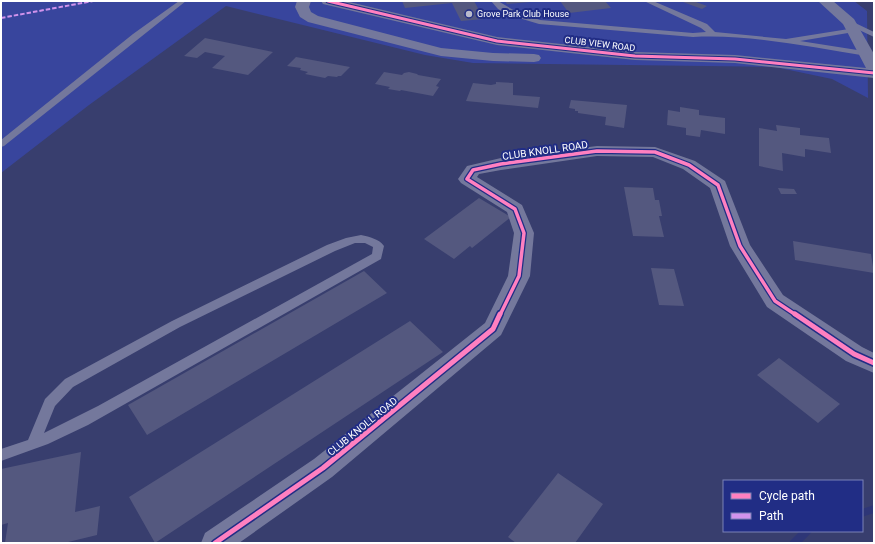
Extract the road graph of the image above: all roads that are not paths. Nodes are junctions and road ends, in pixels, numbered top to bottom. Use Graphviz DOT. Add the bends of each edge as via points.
graph roads {
  1 [pos="183,1"];
  2 [pos="304,1"];
  3 [pos="328,1"];
  4 [pos="494,1"];
  5 [pos="647,1"];
  6 [pos="825,1"];
  7 [pos="852,26"];
  8 [pos="713,34"];
  9 [pos="874,34"];
  10 [pos="786,41"];
  11 [pos="616,54"];
  12 [pos="867,54"];
  13 [pos="874,68"];
  14 [pos="874,73"];
  15 [pos="1,144"];
  16 [pos="874,363"];
  17 [pos="33,443"];
  18 [pos="1,455"];
  19 [pos="215,543"];
  1 -- 15 [label="lane"];
  2 -- 11 [label="street, CLUB VIEW ROAD" via="302,7 313,19 441,52 540,58 599,57"];
  3 -- 11 [label="street, CLUB VIEW ROAD" via="498,41"];
  4 -- 8 [label="lane" via="512,13 539,22 693,35"];
  5 -- 8 [label="lane" via="704,26"];
  6 -- 7 [label="street"];
  7 -- 9 [label="lane"];
  7 -- 10 [label="lane"];
  7 -- 12 [label="street"];
  8 -- 10 [label="lane"];
  10 -- 12 [label="lane"];
  11 -- 14 [label="street, CLUB VIEW ROAD" via="735,59"];
  12 -- 13 [label="street"];
  16 -- 19 [label="street, CLUB KNOLL ROAD" via="854,354 775,301 740,246 718,185 689,165 655,152 597,151 473,170 467,179 515,209 524,233 519,276 493,330 324,468"];
  17 -- 17 [label="lane" via="87,418 369,261 377,256 379,246 371,240 355,238 331,248 176,324 69,384 50,403"];
  17 -- 18 [label="lane"];
}
